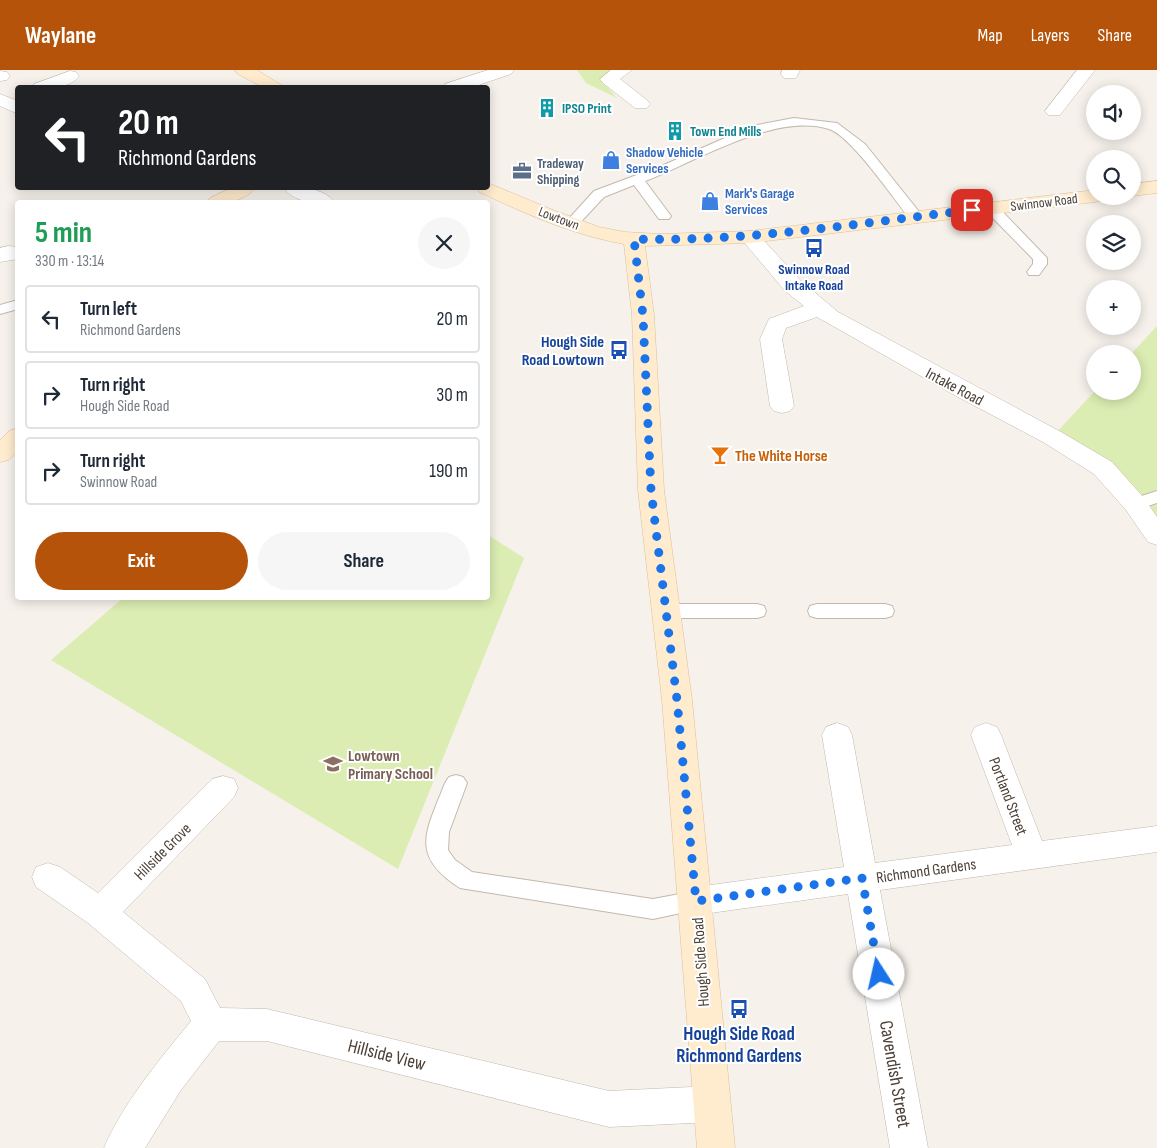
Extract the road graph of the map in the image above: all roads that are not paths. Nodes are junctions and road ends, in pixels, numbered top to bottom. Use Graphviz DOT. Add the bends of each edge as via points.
graph roads {
  1 [pos="505,70"];
  2 [pos="623,70"];
  3 [pos="1086,70"];
  4 [pos="251,71"];
  5 [pos="70,76"];
  6 [pos="48,85"];
  7 [pos="273,85"];
  8 [pos="460,85"];
  9 [pos="641,104"];
  10 [pos="1054,111"];
  11 [pos="637,180"];
  12 [pos="1157,187"];
  13 [pos="1141,189"];
  14 [pos="236,190"];
  15 [pos="298,190"];
  16 [pos="490,190"];
  17 [pos="1086,197"];
  18 [pos="221,200"];
  19 [pos="320,200"];
  20 [pos="991,208"];
  21 [pos="664,216"];
  22 [pos="915,216"];
  23 [pos="571,224"];
  24 [pos="750,237"];
  25 [pos="634,239"];
  26 [pos="1034,272"];
  27 [pos="15,305"];
  28 [pos="820,308"];
  29 [pos="0,310"];
  30 [pos="782,406"];
  31 [pos="15,439"];
  32 [pos="0,454"];
  33 [pos="1157,497"];
  34 [pos="1135,504"];
  35 [pos="1157,536"];
  36 [pos="666,611"];
  37 [pos="816,611"];
  38 [pos="885,611"];
  39 [pos="757,612"];
  40 [pos="837,735"];
  41 [pos="986,735"];
  42 [pos="456,783"];
  43 [pos="224,788"];
  44 [pos="1157,839"];
  45 [pos="1032,856"];
  46 [pos="48,877"];
  47 [pos="862,878"];
  48 [pos="696,901"];
  49 [pos="100,913"];
  50 [pos="210,1024"];
  51 [pos="712,1104"];
  52 [pos="123,1148"];
  53 [pos="716,1148"];
  54 [pos="903,1148"];
  55 [pos="909,1148"];
  1 -- 8 [label="street"];
  2 -- 9 [label="street" via="610,79"];
  3 -- 10 [label="street"];
  4 -- 7 [label="main road"];
  5 -- 6 [label="street"];
  11 -- 21 [label="lane"];
  11 -- 22 [label="lane" via="756,129 794,122 833,126 860,147"];
  11 -- 23 [label="lane" via="599,194"];
  12 -- 13 [label="main road"];
  14 -- 18 [label="main road"];
  15 -- 19 [label="street"];
  16 -- 23 [label="main road, Lowtown"];
  17 -- 20 [label="main road, Swinnow Road"];
  20 -- 22 [label="main road, Swinnow Road"];
  20 -- 26 [label="lane" via="1040,258"];
  22 -- 24 [label="main road, Swinnow Road"];
  23 -- 25 [label="main road, Lowtown"];
  24 -- 25 [label="main road, Swinnow Road"];
  24 -- 28 [label="street, Intake Road" via="793,286"];
  25 -- 36 [label="main road, Hough Side Road" via="643,316 651,490"];
  27 -- 29 [label="lane"];
  28 -- 30 [label="street" via="778,324 771,339"];
  28 -- 34 [label="street, Intake Road" via="830,317 1104,468"];
  31 -- 32 [label="main road"];
  33 -- 34 [label="lane"];
  34 -- 35 [label="street, Intake Road"];
  36 -- 39 [label="lane"];
  36 -- 48 [label="main road, Hough Side Road"];
  37 -- 38 [label="lane"];
  40 -- 47 [label="street, Cavendish Street"];
  41 -- 45 [label="street, Portland Street"];
  42 -- 48 [label="lane" via="436,843 447,866 468,881 653,909"];
  43 -- 49 [label="street, Hillside Grove"];
  44 -- 45 [label="street, Richmond Gardens"];
  45 -- 47 [label="street, Richmond Gardens"];
  46 -- 49 [label="street"];
  47 -- 48 [label="street, Richmond Gardens"];
  47 -- 55 [label="street, Cavendish Street"];
  48 -- 51 [label="main road, Hough Side Road"];
  49 -- 50 [label="street" via="194,990"];
  50 -- 51 [label="street, Hillside View" via="267,1025 609,1109"];
  50 -- 52 [label="street" via="168,1078"];
  51 -- 53 [label="main road, Hough Side Road"];
  54 -- 55 [label="street, Cavendish Street"];
}
